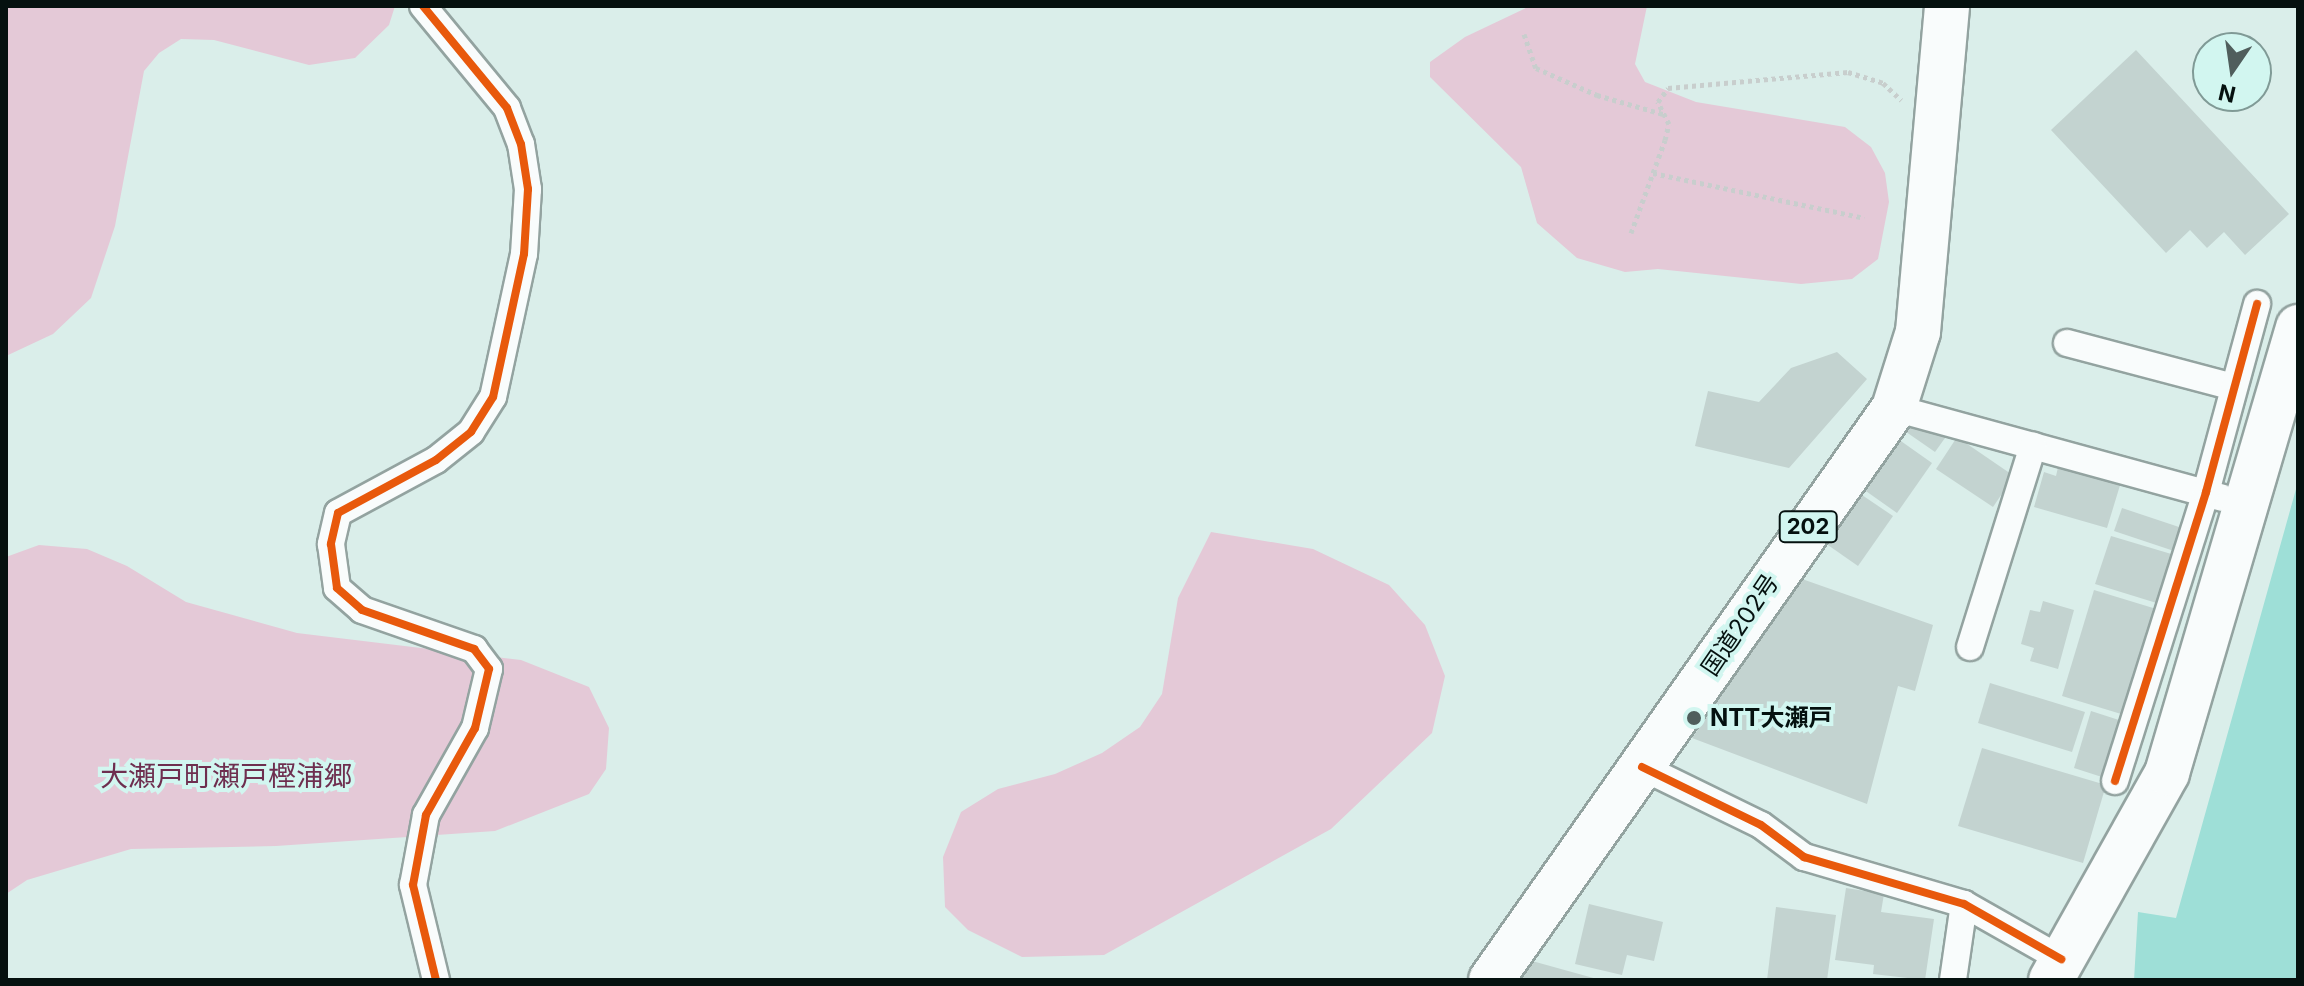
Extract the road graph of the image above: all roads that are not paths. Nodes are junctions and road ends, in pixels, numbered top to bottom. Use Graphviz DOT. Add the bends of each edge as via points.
graph roads {
  1 [pos="423,6"];
  2 [pos="1947,6"];
  3 [pos="2257,304"];
  4 [pos="2298,327"];
  5 [pos="2067,343"];
  6 [pos="2233,387"];
  7 [pos="1894,408"];
  8 [pos="2033,446"];
  9 [pos="2225,499"];
  10 [pos="1970,647"];
  11 [pos="1642,767"];
  12 [pos="2115,781"];
  13 [pos="1964,904"];
  14 [pos="2056,970"];
  15 [pos="436,980"];
  16 [pos="1491,980"];
  17 [pos="1953,980"];
  1 -- 15 [label="street" via="507,108 521,144 528,189 524,254 493,397 471,432 436,460 338,513 331,544 337,588 362,610 474,649 489,669 475,728 426,815 413,885"];
  2 -- 7 [label="highway, 国道202号 / 202" via="1918,332"];
  3 -- 6 [label="street"];
  4 -- 9 [label="highway"];
  5 -- 6 [label="street"];
  6 -- 9 [label="street"];
  7 -- 8 [label="street"];
  7 -- 11 [label="highway, 国道202号 / 202"];
  8 -- 9 [label="street"];
  8 -- 10 [label="street"];
  9 -- 12 [label="street"];
  9 -- 14 [label="highway" via="2167,773"];
  11 -- 13 [label="street" via="1761,825 1804,857"];
  11 -- 16 [label="highway, 国道202号 / 202"];
  13 -- 14 [label="street"];
  13 -- 17 [label="street"];
}
